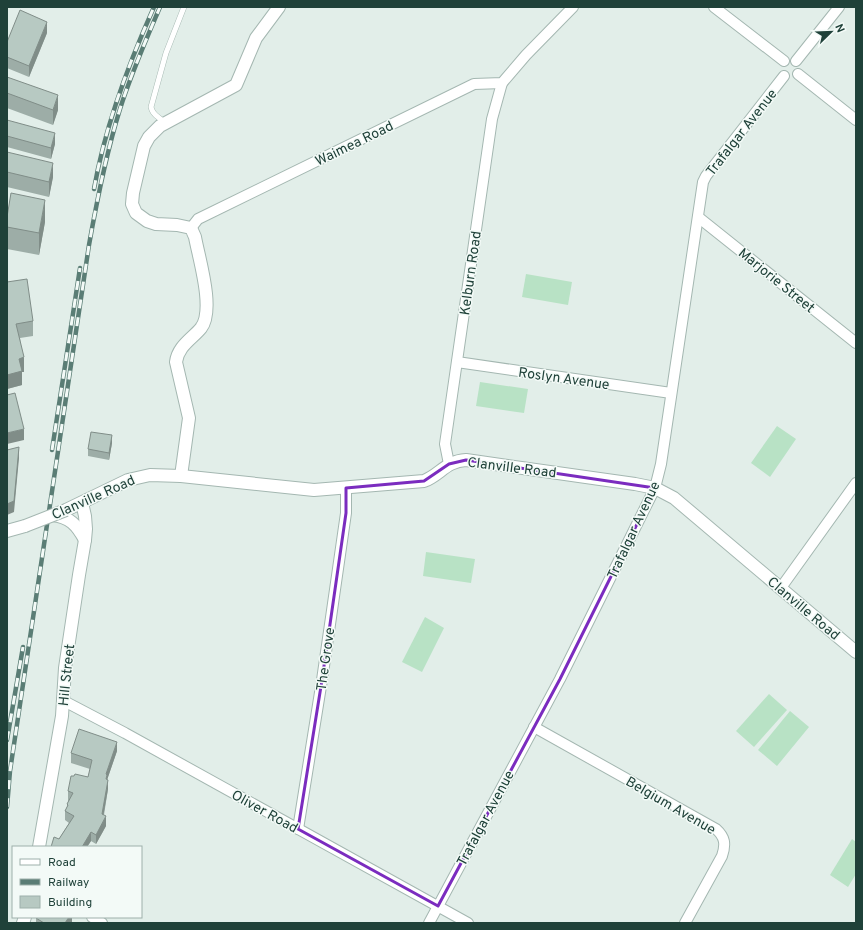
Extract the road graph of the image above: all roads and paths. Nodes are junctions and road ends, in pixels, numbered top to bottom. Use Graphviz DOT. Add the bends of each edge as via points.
graph roads {
  1 [pos="184,7"];
  2 [pos="278,7"];
  3 [pos="573,7"];
  4 [pos="714,7"];
  5 [pos="839,7"];
  6 [pos="784,61"];
  7 [pos="796,61"];
  8 [pos="798,74"];
  9 [pos="784,76"];
  10 [pos="502,83"];
  11 [pos="856,120"];
  12 [pos="164,123"];
  13 [pos="698,217"];
  14 [pos="190,228"];
  15 [pos="856,343"];
  16 [pos="457,362"];
  17 [pos="671,393"];
  18 [pos="449,464"];
  19 [pos="181,476"];
  20 [pos="856,483"];
  21 [pos="346,488"];
  22 [pos="655,488"];
  23 [pos="82,502"];
  24 [pos="66,514"];
  25 [pos="7,531"];
  26 [pos="85,540"];
  27 [pos="780,589"];
  28 [pos="856,652"];
  29 [pos="62,700"];
  30 [pos="534,727"];
  31 [pos="298,829"];
  32 [pos="39,846"];
  33 [pos="438,906"];
  34 [pos="429,923"];
  35 [pos="468,923"];
  36 [pos="685,923"];
  1 -- 12 [label="lane" via="166,52 151,107 152,112"];
  2 -- 12 [label="street" via="256,38 236,85"];
  3 -- 10 [label="street"];
  4 -- 6 [label="street"];
  5 -- 7 [label="street"];
  6 -- 7 [label="street"];
  6 -- 9 [label="street" via="781,70"];
  7 -- 8 [label="street" via="800,68"];
  8 -- 9 [label="street" via="793,78"];
  8 -- 11 [label="street"];
  9 -- 13 [label="street, Trafalgar Avenue" via="706,176"];
  10 -- 14 [label="street, Waimea Road" via="474,84 198,218"];
  10 -- 16 [label="street, Kelburn Road" via="492,119"];
  12 -- 14 [label="street" via="149,137 144,146 132,204 136,213 147,221"];
  13 -- 15 [label="street, Marjorie Street"];
  13 -- 17 [label="street, Trafalgar Avenue"];
  14 -- 19 [label="street" via="195,237 207,298 207,313 202,327 184,344 176,356 176,366 189,418"];
  16 -- 17 [label="street, Roslyn Avenue"];
  16 -- 18 [label="street, Kelburn Road" via="445,444"];
  17 -- 22 [label="street, Trafalgar Avenue"];
  18 -- 21 [label="street, Clanville Road" via="424,481"];
  18 -- 22 [label="street, Clanville Road" via="471,460"];
  19 -- 21 [label="street, Clanville Road" via="314,490"];
  19 -- 23 [label="street, Clanville Road" via="139,476"];
  20 -- 27 [label="street"];
  21 -- 31 [label="street, The Grove" via="346,513"];
  22 -- 27 [label="street, Clanville Road" via="680,503"];
  22 -- 30 [label="street, Trafalgar Avenue"];
  23 -- 24 [label="street, Clanville Road"];
  23 -- 26 [label="street, Hill Street" via="86,516"];
  24 -- 25 [label="street, Clanville Road, bridge" via="52,515"];
  24 -- 26 [label="street"];
  26 -- 29 [label="street, Hill Street"];
  27 -- 28 [label="street, Clanville Road"];
  29 -- 31 [label="street, Oliver Road"];
  29 -- 32 [label="street, Hill Street" via="62,716"];
  30 -- 33 [label="street, Trafalgar Avenue"];
  30 -- 36 [label="street, Belgium Avenue" via="721,834 725,841 722,856"];
  31 -- 33 [label="street, Oliver Road"];
  33 -- 34 [label="street, Trafalgar Avenue"];
  33 -- 35 [label="street, Oliver Road"];
}
